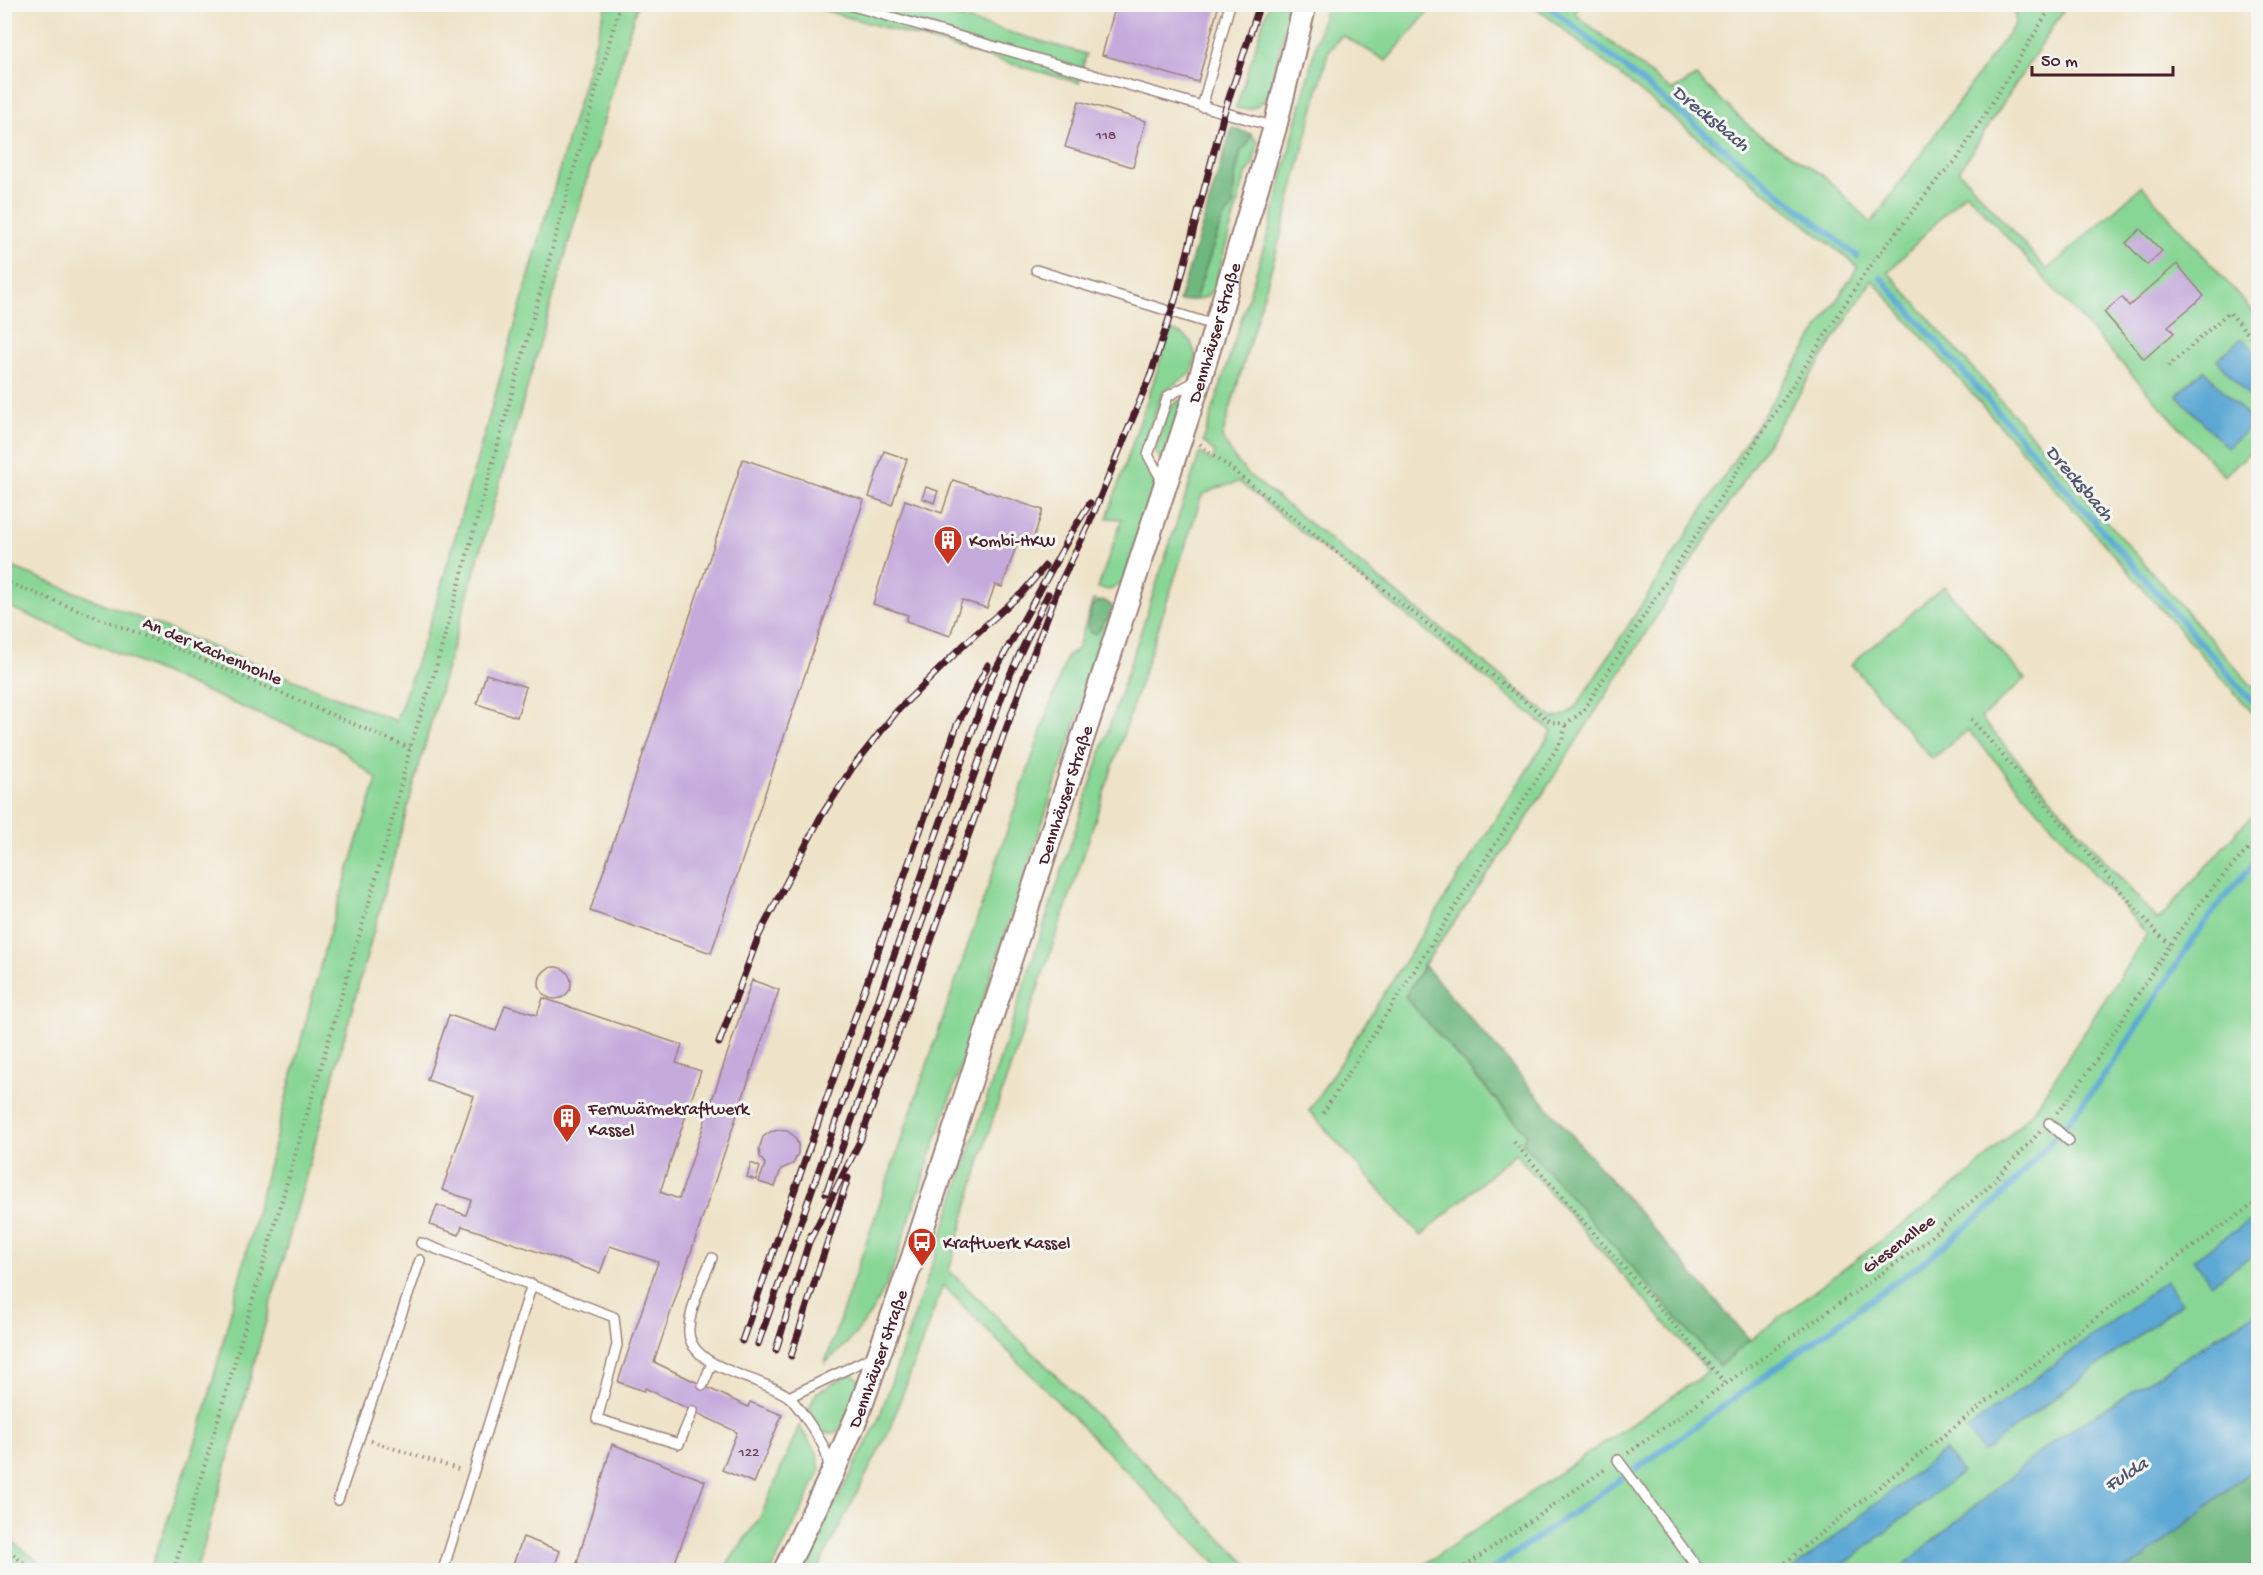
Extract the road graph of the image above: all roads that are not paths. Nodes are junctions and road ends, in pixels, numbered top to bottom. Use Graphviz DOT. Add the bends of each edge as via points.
graph roads {
  1 [pos="846,4"];
  2 [pos="1230,4"];
  3 [pos="1305,4"];
  4 [pos="1202,107"];
  5 [pos="1275,128"];
  6 [pos="1036,270"];
  7 [pos="1216,326"];
  8 [pos="1200,379"];
  9 [pos="1165,486"];
  10 [pos="2049,1123"];
  11 [pos="2069,1141"];
  12 [pos="421,1243"];
  13 [pos="712,1258"];
  14 [pos="420,1260"];
  15 [pos="532,1284"];
  16 [pos="881,1352"];
  17 [pos="712,1363"];
  18 [pos="703,1385"];
  19 [pos="789,1397"];
  20 [pos="693,1411"];
  21 [pos="1618,1460"];
  22 [pos="831,1476"];
  23 [pos="338,1500"];
  24 [pos="443,1570"];
  25 [pos="785,1570"];
  26 [pos="1699,1570"];
  1 -- 4 [label="lane"];
  2 -- 4 [label="lane"];
  3 -- 5 [label="street, Dennhäuser Straße"];
  4 -- 5 [label="lane"];
  5 -- 7 [label="street, Dennhäuser Straße"];
  6 -- 7 [label="lane"];
  7 -- 8 [label="street, Dennhäuser Straße"];
  8 -- 9 [label="street, Dennhäuser Straße"];
  8 -- 9 [label="lane" via="1168,396 1148,455"];
  9 -- 16 [label="street, Dennhäuser Straße"];
  10 -- 11 [label="lane"];
  12 -- 15 [label="lane"];
  13 -- 17 [label="lane" via="688,1330 696,1352"];
  14 -- 23 [label="lane"];
  15 -- 20 [label="lane" via="615,1317 617,1345 597,1419 679,1444"];
  15 -- 24 [label="lane"];
  16 -- 19 [label="lane"];
  16 -- 22 [label="street, Dennhäuser Straße"];
  17 -- 18 [label="lane"];
  17 -- 19 [label="lane"];
  19 -- 22 [label="lane" via="824,1448"];
  21 -- 26 [label="lane"];
  22 -- 25 [label="street, Dennhäuser Straße"];
}
